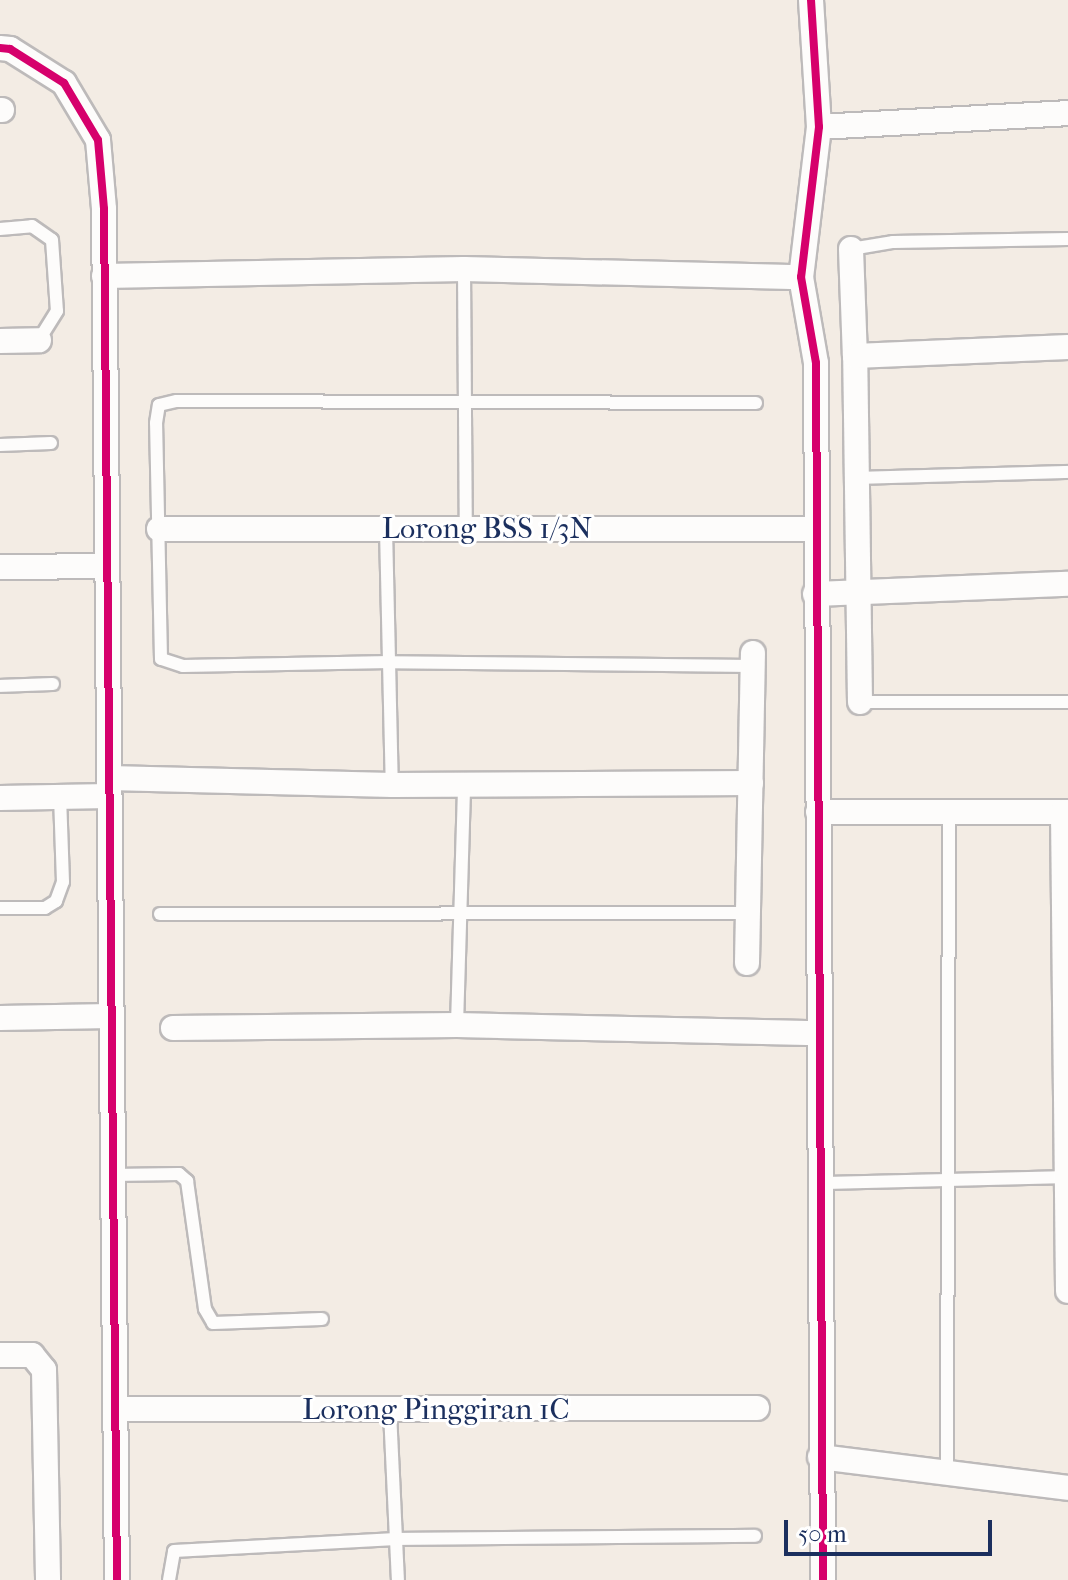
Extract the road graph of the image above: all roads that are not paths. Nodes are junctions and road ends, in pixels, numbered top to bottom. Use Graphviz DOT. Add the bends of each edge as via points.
graph roads {
  1 [pos="811,0"];
  2 [pos="0,48"];
  3 [pos="1068,113"];
  4 [pos="819,127"];
  5 [pos="0,229"];
  6 [pos="1068,239"];
  7 [pos="851,249"];
  8 [pos="464,269"];
  9 [pos="104,276"];
  10 [pos="801,277"];
  11 [pos="39,340"];
  12 [pos="0,341"];
  13 [pos="1068,347"];
  14 [pos="855,356"];
  15 [pos="464,403"];
  16 [pos="756,403"];
  17 [pos="51,443"];
  18 [pos="0,445"];
  19 [pos="1068,472"];
  20 [pos="853,478"];
  21 [pos="466,527"];
  22 [pos="159,529"];
  23 [pos="386,529"];
  24 [pos="814,529"];
  25 [pos="107,566"];
  26 [pos="0,567"];
  27 [pos="1068,584"];
  28 [pos="860,593"];
  29 [pos="815,594"];
  30 [pos="752,660"];
  31 [pos="390,662"];
  32 [pos="53,684"];
  33 [pos="0,686"];
  34 [pos="860,702"];
  35 [pos="1068,702"];
  36 [pos="751,783"];
  37 [pos="464,784"];
  38 [pos="392,785"];
  39 [pos="109,787"];
  40 [pos="60,797"];
  41 [pos="0,798"];
  42 [pos="818,812"];
  43 [pos="1065,812"];
  44 [pos="949,813"];
  45 [pos="0,908"];
  46 [pos="746,913"];
  47 [pos="160,914"];
  48 [pos="457,917"];
  49 [pos="747,963"];
  50 [pos="111,1016"];
  51 [pos="0,1018"];
  52 [pos="457,1025"];
  53 [pos="173,1028"];
  54 [pos="818,1033"];
  55 [pos="113,1175"];
  56 [pos="1063,1177"];
  57 [pos="950,1180"];
  58 [pos="821,1183"];
  59 [pos="1068,1291"];
  60 [pos="322,1319"];
  61 [pos="0,1355"];
  62 [pos="757,1408"];
  63 [pos="115,1409"];
  64 [pos="390,1412"];
  65 [pos="820,1457"];
  66 [pos="947,1472"];
  67 [pos="1068,1488"];
  68 [pos="755,1536"];
  69 [pos="396,1539"];
  70 [pos="48,1580"];
  71 [pos="117,1580"];
  72 [pos="169,1580"];
  73 [pos="398,1580"];
  74 [pos="823,1580"];
  1 -- 4 [label="street"];
  2 -- 9 [label="street" via="64,83 98,140"];
  3 -- 4 [label="street"];
  4 -- 10 [label="street"];
  5 -- 11 [label="lane" via="32,226 52,240 57,311"];
  6 -- 7 [label="lane" via="893,242"];
  7 -- 14 [label="street"];
  8 -- 9 [label="street"];
  8 -- 10 [label="street"];
  8 -- 15 [label="lane"];
  9 -- 25 [label="street"];
  10 -- 24 [label="street" via="816,363"];
  11 -- 12 [label="street"];
  13 -- 14 [label="street"];
  14 -- 20 [label="street"];
  15 -- 16 [label="lane"];
  15 -- 21 [label="lane"];
  15 -- 22 [label="lane" via="159,405"];
  17 -- 18 [label="lane"];
  19 -- 20 [label="lane"];
  20 -- 28 [label="street"];
  21 -- 23 [label="street, Lorong BSS 1/3N"];
  21 -- 24 [label="street, Lorong BSS 1/3N"];
  22 -- 23 [label="street, Lorong BSS 1/3N"];
  22 -- 31 [label="lane" via="161,659 183,666"];
  23 -- 31 [label="lane"];
  24 -- 29 [label="street"];
  25 -- 26 [label="street"];
  25 -- 39 [label="street"];
  27 -- 28 [label="street"];
  28 -- 29 [label="street"];
  28 -- 34 [label="street"];
  29 -- 42 [label="street"];
  30 -- 31 [label="lane"];
  30 -- 36 [label="street"];
  31 -- 38 [label="lane"];
  32 -- 33 [label="lane"];
  34 -- 35 [label="lane"];
  36 -- 37 [label="street"];
  36 -- 46 [label="street"];
  37 -- 38 [label="street"];
  37 -- 48 [label="lane"];
  38 -- 39 [label="street"];
  39 -- 40 [label="street"];
  39 -- 50 [label="street"];
  40 -- 41 [label="street"];
  40 -- 45 [label="lane" via="63,882 56,901 45,908"];
  42 -- 44 [label="street"];
  42 -- 54 [label="street"];
  43 -- 44 [label="street"];
  43 -- 56 [label="street"];
  44 -- 57 [label="lane"];
  46 -- 48 [label="lane"];
  46 -- 49 [label="street"];
  47 -- 48 [label="lane"];
  48 -- 52 [label="lane"];
  50 -- 51 [label="street"];
  50 -- 55 [label="street"];
  52 -- 53 [label="street"];
  52 -- 54 [label="street"];
  54 -- 58 [label="street"];
  55 -- 60 [label="lane" via="179,1174 187,1181 205,1309 213,1323"];
  55 -- 63 [label="street"];
  56 -- 57 [label="lane"];
  56 -- 59 [label="street"];
  57 -- 58 [label="lane"];
  57 -- 66 [label="lane"];
  58 -- 65 [label="street"];
  61 -- 70 [label="street" via="32,1355 44,1370"];
  62 -- 64 [label="street, Lorong Pinggiran 1C"];
  63 -- 64 [label="street, Lorong Pinggiran 1C"];
  63 -- 71 [label="street"];
  64 -- 69 [label="lane"];
  65 -- 66 [label="street"];
  65 -- 74 [label="street"];
  66 -- 67 [label="street"];
  68 -- 69 [label="lane"];
  69 -- 72 [label="lane" via="174,1551"];
  69 -- 73 [label="lane"];
}
